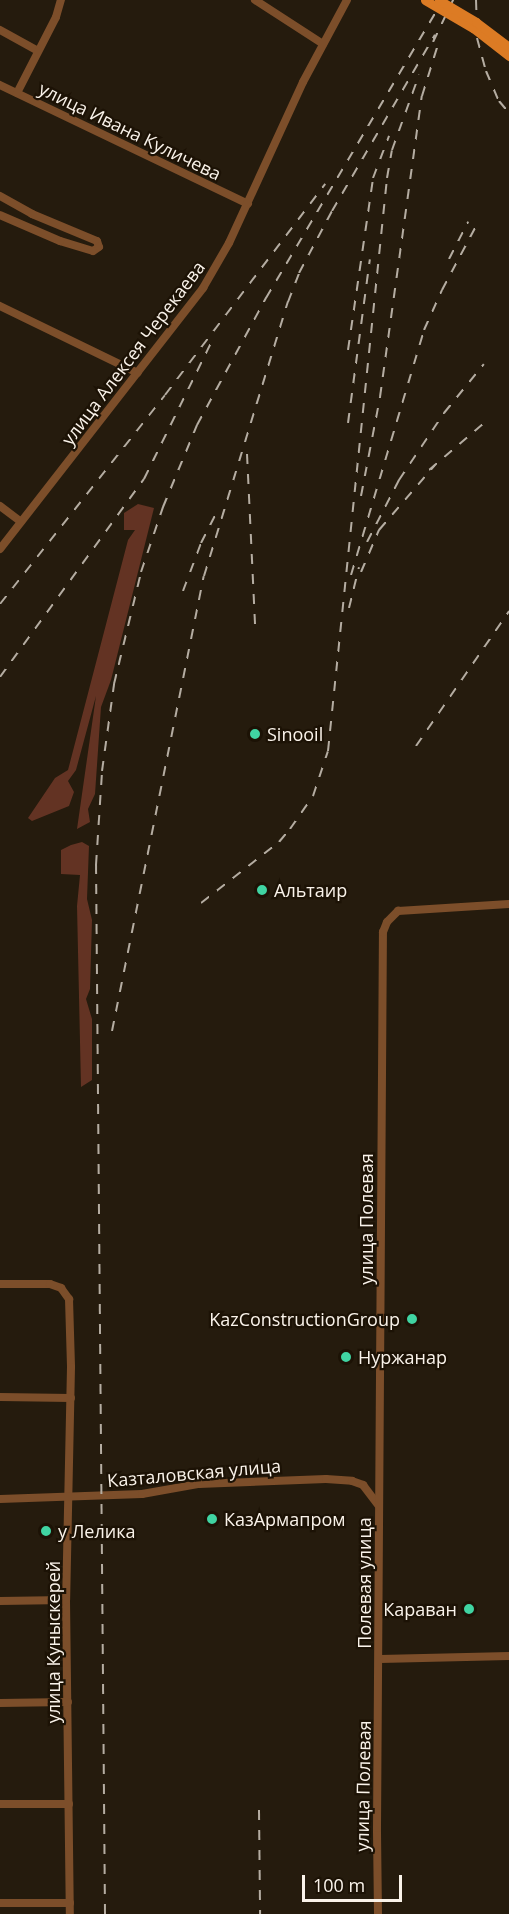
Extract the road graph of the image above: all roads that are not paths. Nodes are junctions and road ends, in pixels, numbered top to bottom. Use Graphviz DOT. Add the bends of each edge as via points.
graph roads {
  1 [pos="61,0"];
  2 [pos="255,0"];
  3 [pos="347,0"];
  4 [pos="425,0"];
  5 [pos="439,0"];
  6 [pos="0,30"];
  7 [pos="323,44"];
  8 [pos="509,46"];
  9 [pos="38,51"];
  10 [pos="509,56"];
  11 [pos="0,85"];
  12 [pos="17,93"];
  13 [pos="0,196"];
  14 [pos="248,204"];
  15 [pos="0,215"];
  16 [pos="0,306"];
  17 [pos="138,373"];
  18 [pos="0,506"];
  19 [pos="21,522"];
  20 [pos="0,549"];
  21 [pos="509,904"];
  22 [pos="0,1284"];
  23 [pos="0,1397"];
  24 [pos="71,1398"];
  25 [pos="69,1498"];
  26 [pos="0,1499"];
  27 [pos="379,1506"];
  28 [pos="66,1600"];
  29 [pos="0,1601"];
  30 [pos="509,1656"];
  31 [pos="380,1659"];
  32 [pos="68,1702"];
  33 [pos="0,1703"];
  34 [pos="0,1804"];
  35 [pos="69,1804"];
  36 [pos="0,1903"];
  37 [pos="70,1903"];
  38 [pos="70,1914"];
  39 [pos="378,1914"];
  1 -- 9 [label="street"];
  2 -- 7 [label="street"];
  3 -- 7 [label="street, улица Алексея Черекаева"];
  4 -- 10 [label="main road, bridge" via="473,28"];
  5 -- 8 [label="main road, bridge"];
  6 -- 9 [label="street"];
  7 -- 14 [label="street, улица Алексея Черекаева"];
  9 -- 12 [label="street"];
  11 -- 12 [label="street, улица Ивана Куличева"];
  12 -- 14 [label="street, улица Ивана Куличева"];
  13 -- 15 [label="street" via="97,241 99,247 93,250 60,241"];
  14 -- 17 [label="street, улица Алексея Черекаева" via="203,288"];
  16 -- 17 [label="street"];
  17 -- 19 [label="street, улица Алексея Черекаева"];
  18 -- 19 [label="street"];
  19 -- 20 [label="street, улица Алексея Черекаева"];
  21 -- 27 [label="street, улица Полевая" via="398,911 383,932"];
  22 -- 24 [label="street, улица Куныскерей" via="50,1284 61,1288 69,1299"];
  23 -- 24 [label="street"];
  24 -- 25 [label="street, улица Куныскерей"];
  25 -- 26 [label="street, Казталовская улица"];
  25 -- 27 [label="street, Казталовская улица" via="141,1494 199,1484 326,1479 363,1485"];
  25 -- 28 [label="street, улица Куныскерей"];
  27 -- 31 [label="street, Полевая улица"];
  28 -- 29 [label="street"];
  28 -- 32 [label="street, улица Куныскерей"];
  30 -- 31 [label="street"];
  31 -- 39 [label="street, улица Полевая"];
  32 -- 33 [label="street"];
  32 -- 35 [label="street, улица Куныскерей"];
  34 -- 35 [label="street"];
  35 -- 37 [label="street, улица Куныскерей"];
  36 -- 37 [label="street"];
  37 -- 38 [label="street, улица Куныскерей"];
}
